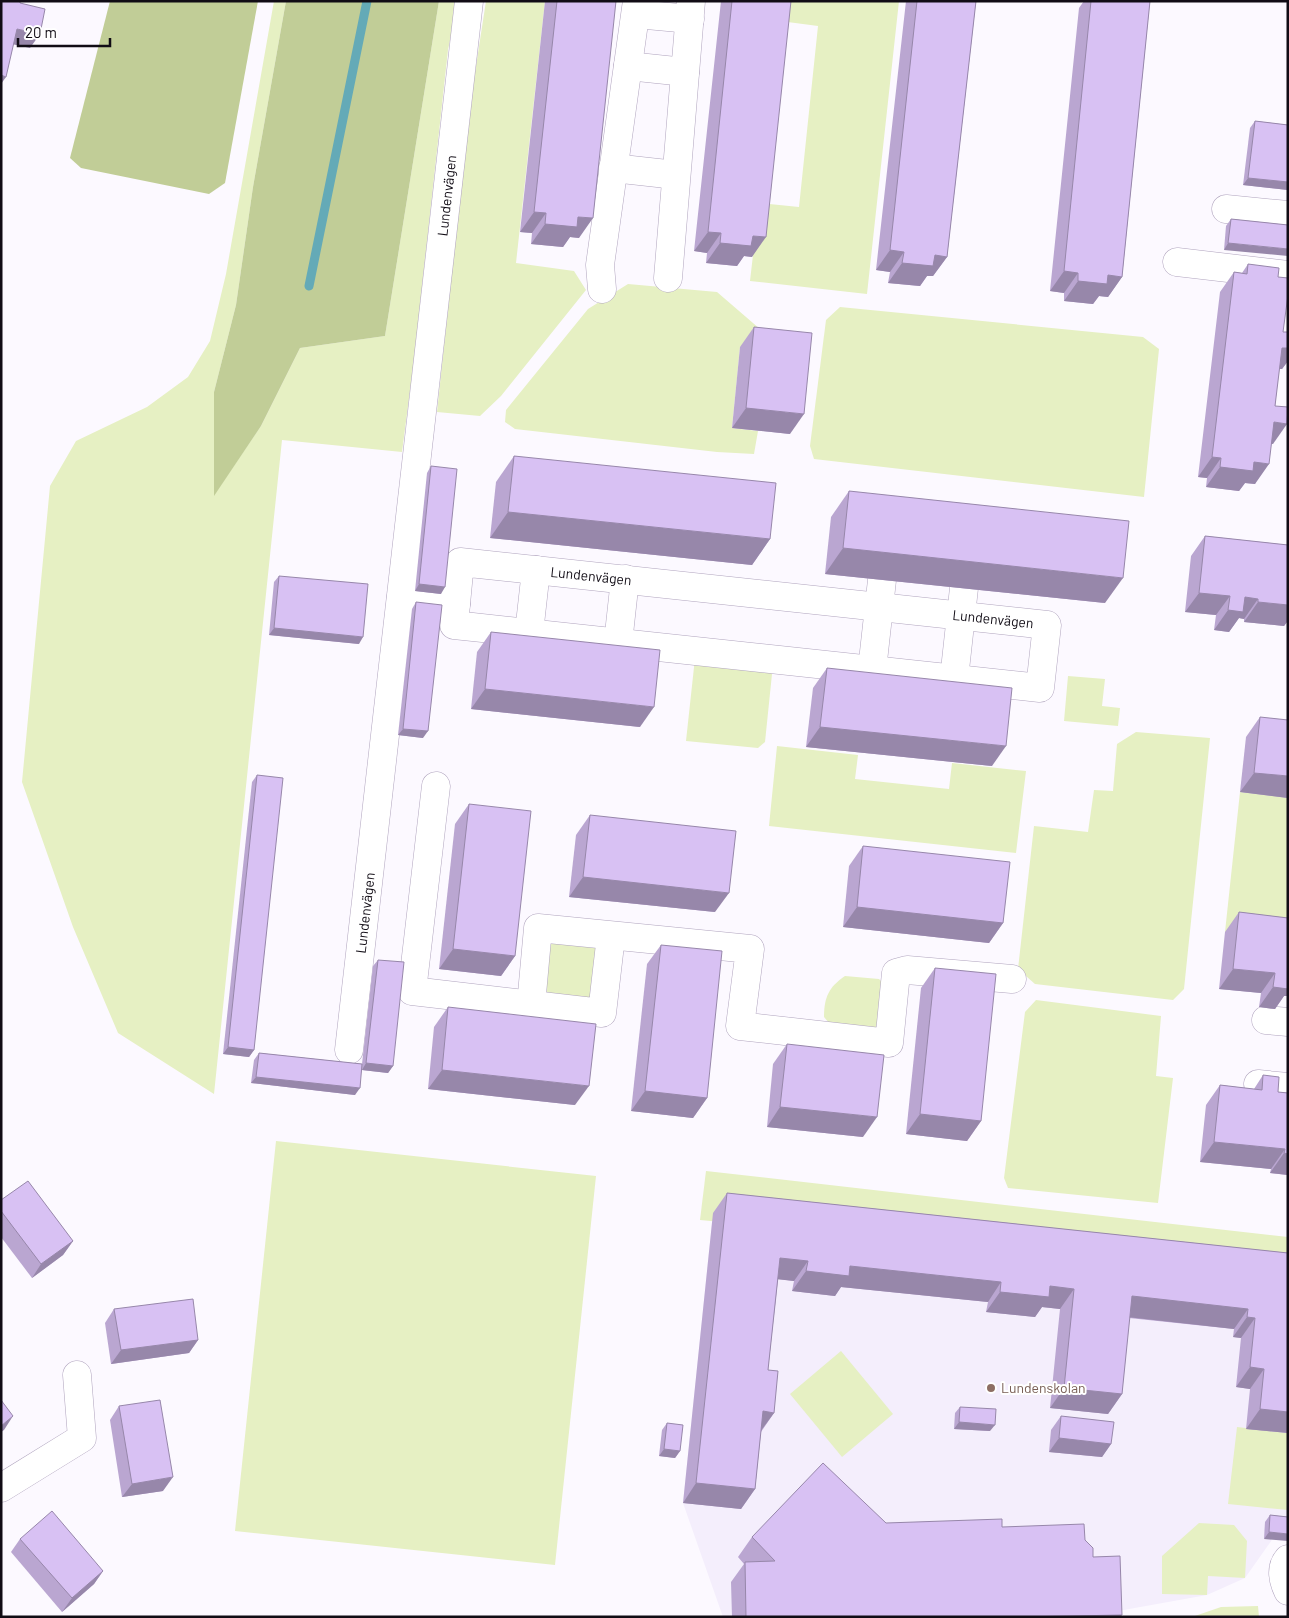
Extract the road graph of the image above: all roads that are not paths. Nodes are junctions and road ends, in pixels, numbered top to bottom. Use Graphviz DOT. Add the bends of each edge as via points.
graph roads {
  1 [pos="469,1"];
  2 [pos="636,7"];
  3 [pos="690,10"];
  4 [pos="628,66"];
  5 [pos="685,72"];
  6 [pos="613,168"];
  7 [pos="676,175"];
  8 [pos="1226,209"];
  9 [pos="1288,215"];
  10 [pos="1178,262"];
  11 [pos="1288,275"];
  12 [pos="668,278"];
  13 [pos="602,289"];
  14 [pos="536,570"];
  15 [pos="625,580"];
  16 [pos="882,580"];
  17 [pos="964,588"];
  18 [pos="402,598"];
  19 [pos="456,604"];
  20 [pos="879,607"];
  21 [pos="960,616"];
  22 [pos="529,633"];
  23 [pos="618,643"];
  24 [pos="871,682"];
  25 [pos="952,691"];
  26 [pos="436,786"];
  27 [pos="610,936"];
  28 [pos="1012,978"];
  29 [pos="531,1005"];
  30 [pos="349,1050"];
  31 [pos="1258,1084"];
  32 [pos="1288,1087"];
  33 [pos="77,1375"];
  34 [pos="1,1488"];
  35 [pos="1288,1559"];
  36 [pos="1288,1591"];
  1 -- 18 [label="street, Lundenvägen"];
  2 -- 3 [label="street"];
  2 -- 4 [label="street"];
  3 -- 5 [label="street"];
  4 -- 5 [label="street"];
  4 -- 6 [label="street"];
  5 -- 7 [label="street"];
  6 -- 7 [label="street"];
  6 -- 13 [label="street" via="600,264"];
  7 -- 12 [label="street"];
  8 -- 9 [label="street"];
  10 -- 11 [label="street"];
  14 -- 15 [label="street, Lundenvägen"];
  14 -- 19 [label="street, Lundenvägen" via="460,562"];
  14 -- 22 [label="street"];
  15 -- 20 [label="street, Lundenvägen"];
  15 -- 23 [label="street"];
  16 -- 20 [label="street"];
  17 -- 21 [label="street"];
  18 -- 19 [label="street"];
  18 -- 30 [label="street, Lundenvägen"];
  19 -- 22 [label="street, Lundenvägen" via="454,625"];
  20 -- 21 [label="street, Lundenvägen"];
  20 -- 24 [label="street"];
  21 -- 25 [label="street"];
  21 -- 25 [label="street, Lundenvägen" via="1046,625 1040,688"];
  22 -- 23 [label="street, Lundenvägen"];
  23 -- 24 [label="street, Lundenvägen"];
  24 -- 25 [label="street, Lundenvägen"];
  26 -- 29 [label="street" via="412,991"];
  27 -- 28 [label="street" via="750,950 740,1026 889,1043 896,973 907,970"];
  27 -- 29 [label="street" via="538,928"];
  27 -- 29 [label="street" via="602,1014"];
  31 -- 32 [label="street"];
  33 -- 34 [label="street" via="82,1438"];
  35 -- 36 [label="street" via="1284,1563 1283,1580"];
}
